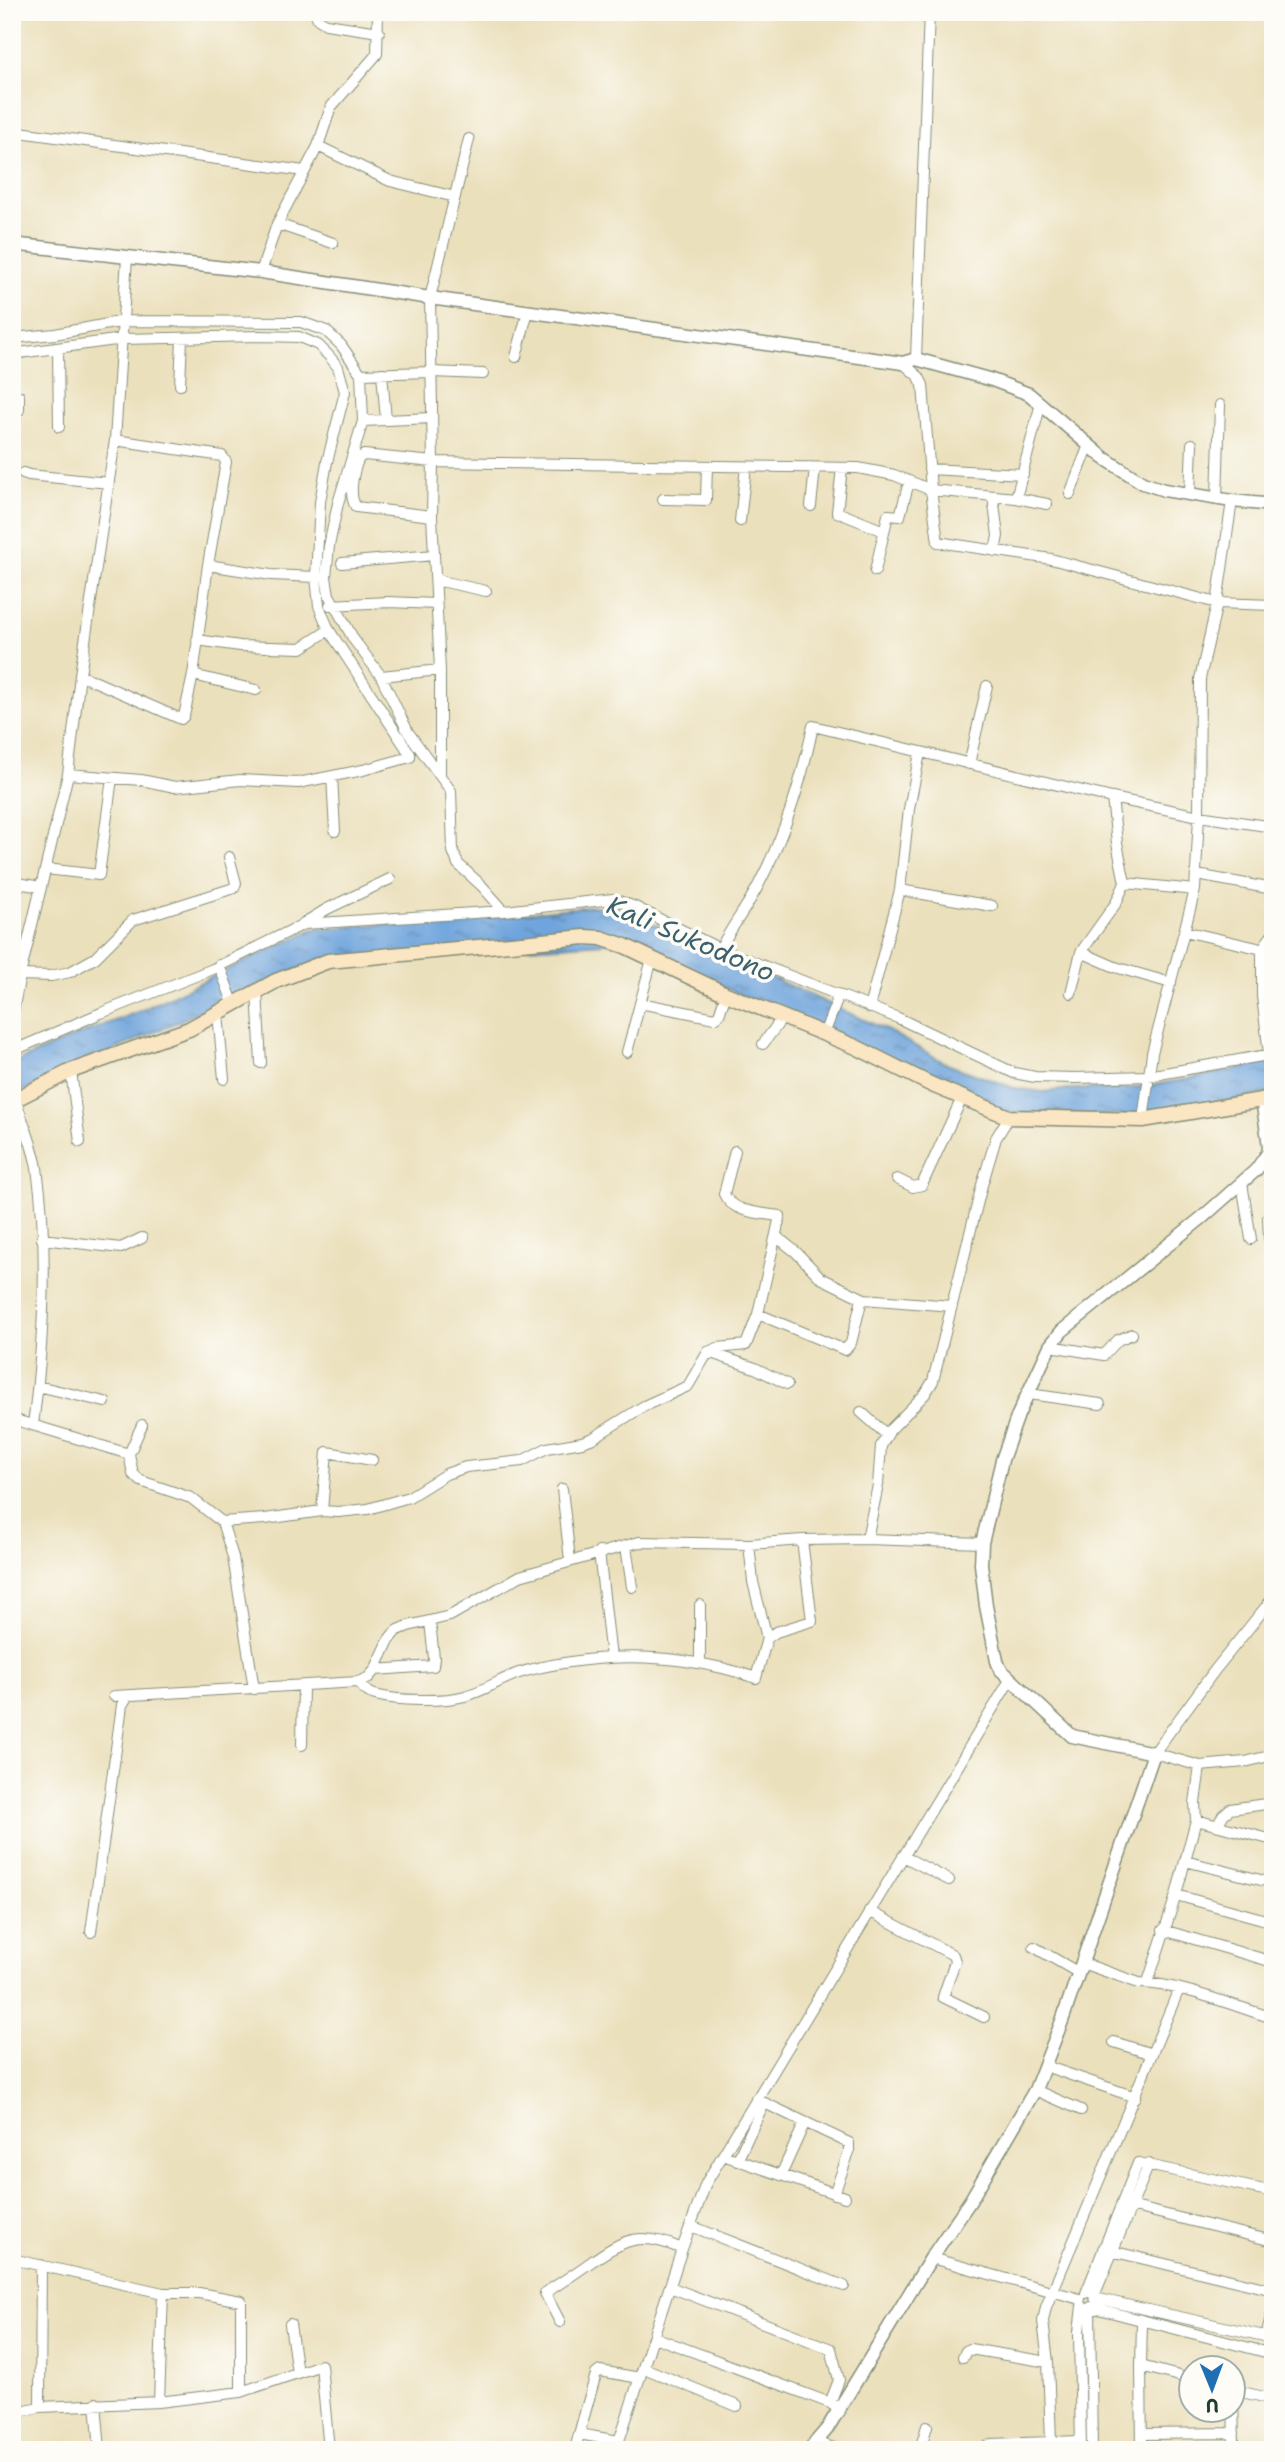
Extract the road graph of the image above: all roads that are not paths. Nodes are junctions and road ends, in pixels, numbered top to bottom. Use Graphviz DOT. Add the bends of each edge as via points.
graph roads {
  1 [pos="315,12"];
  2 [pos="378,12"];
  3 [pos="929,12"];
  4 [pos="379,32"];
  5 [pos="12,131"];
  6 [pos="469,139"];
  7 [pos="317,146"];
  8 [pos="304,171"];
  9 [pos="455,197"];
  10 [pos="277,224"];
  11 [pos="333,243"];
  12 [pos="12,244"];
  13 [pos="127,258"];
  14 [pos="261,272"];
  15 [pos="430,298"];
  16 [pos="528,311"];
  17 [pos="123,329"];
  18 [pos="252,329"];
  19 [pos="280,329"];
  20 [pos="154,330"];
  21 [pos="12,338"];
  22 [pos="182,338"];
  23 [pos="58,349"];
  24 [pos="12,354"];
  25 [pos="516,357"];
  26 [pos="910,361"];
  27 [pos="432,372"];
  28 [pos="382,373"];
  29 [pos="361,374"];
  30 [pos="483,374"];
  31 [pos="180,385"];
  32 [pos="12,394"];
  33 [pos="1041,403"];
  34 [pos="1220,405"];
  35 [pos="19,410"];
  36 [pos="432,418"];
  37 [pos="386,420"];
  38 [pos="363,421"];
  39 [pos="59,427"];
  40 [pos="115,440"];
  41 [pos="1192,444"];
  42 [pos="1089,445"];
  43 [pos="433,462"];
  44 [pos="707,466"];
  45 [pos="746,467"];
  46 [pos="815,468"];
  47 [pos="842,468"];
  48 [pos="929,469"];
  49 [pos="23,473"];
  50 [pos="1023,474"];
  51 [pos="909,482"];
  52 [pos="108,483"];
  53 [pos="931,491"];
  54 [pos="1070,494"];
  55 [pos="1190,494"];
  56 [pos="993,496"];
  57 [pos="1016,498"];
  58 [pos="663,499"];
  59 [pos="1217,499"];
  60 [pos="1232,501"];
  61 [pos="1047,504"];
  62 [pos="1273,505"];
  63 [pos="811,506"];
  64 [pos="432,516"];
  65 [pos="740,521"];
  66 [pos="884,531"];
  67 [pos="995,551"];
  68 [pos="434,555"];
  69 [pos="342,563"];
  70 [pos="208,565"];
  71 [pos="875,571"];
  72 [pos="316,577"];
  73 [pos="436,580"];
  74 [pos="486,591"];
  75 [pos="1217,603"];
  76 [pos="436,604"];
  77 [pos="327,605"];
  78 [pos="1273,605"];
  79 [pos="329,630"];
  80 [pos="197,640"];
  81 [pos="440,670"];
  82 [pos="80,675"];
  83 [pos="193,675"];
  84 [pos="381,676"];
  85 [pos="987,686"];
  86 [pos="256,690"];
  87 [pos="920,753"];
  88 [pos="969,764"];
  89 [pos="440,773"];
  90 [pos="68,774"];
  91 [pos="332,776"];
  92 [pos="112,778"];
  93 [pos="1112,798"];
  94 [pos="1199,816"];
  95 [pos="1273,827"];
  96 [pos="335,831"];
  97 [pos="229,857"];
  98 [pos="46,869"];
  99 [pos="1197,875"];
  100 [pos="390,879"];
  101 [pos="12,881"];
  102 [pos="1125,883"];
  103 [pos="41,887"];
  104 [pos="1273,889"];
  105 [pos="900,890"];
  106 [pos="1195,890"];
  107 [pos="992,906"];
  108 [pos="497,911"];
  109 [pos="304,924"];
  110 [pos="1184,931"];
  111 [pos="1273,934"];
  112 [pos="720,949"];
  113 [pos="1262,949"];
  114 [pos="1081,951"];
  115 [pos="652,958"];
  116 [pos="219,968"];
  117 [pos="20,975"];
  118 [pos="1171,984"];
  119 [pos="257,991"];
  120 [pos="1071,993"];
  121 [pos="726,994"];
  122 [pos="837,998"];
  123 [pos="233,1002"];
  124 [pos="640,1003"];
  125 [pos="869,1008"];
  126 [pos="218,1014"];
  127 [pos="12,1017"];
  128 [pos="783,1017"];
  129 [pos="825,1033"];
  130 [pos="763,1044"];
  131 [pos="12,1051"];
  132 [pos="627,1052"];
  133 [pos="1271,1054"];
  134 [pos="261,1063"];
  135 [pos="71,1071"];
  136 [pos="12,1074"];
  137 [pos="224,1079"];
  138 [pos="1147,1079"];
  139 [pos="962,1098"];
  140 [pos="14,1099"];
  141 [pos="1268,1099"];
  142 [pos="1009,1117"];
  143 [pos="1143,1119"];
  144 [pos="80,1142"];
  145 [pos="735,1151"];
  146 [pos="897,1179"];
  147 [pos="1242,1183"];
  148 [pos="1273,1210"];
  149 [pos="777,1237"];
  150 [pos="42,1238"];
  151 [pos="142,1238"];
  152 [pos="1269,1238"];
  153 [pos="1251,1239"];
  154 [pos="862,1298"];
  155 [pos="952,1306"];
  156 [pos="758,1314"];
  157 [pos="1132,1334"];
  158 [pos="1050,1346"];
  159 [pos="708,1352"];
  160 [pos="787,1384"];
  161 [pos="38,1386"];
  162 [pos="1029,1394"];
  163 [pos="105,1402"];
  164 [pos="1100,1404"];
  165 [pos="861,1412"];
  166 [pos="12,1419"];
  167 [pos="33,1425"];
  168 [pos="142,1425"];
  169 [pos="887,1435"];
  170 [pos="129,1454"];
  171 [pos="372,1460"];
  172 [pos="562,1489"];
  173 [pos="322,1511"];
  174 [pos="222,1522"];
  175 [pos="867,1539"];
  176 [pos="802,1540"];
  177 [pos="977,1543"];
  178 [pos="749,1544"];
  179 [pos="626,1546"];
  180 [pos="599,1552"];
  181 [pos="570,1560"];
  182 [pos="632,1587"];
  183 [pos="1271,1600"];
  184 [pos="700,1605"];
  185 [pos="1273,1619"];
  186 [pos="430,1622"];
  187 [pos="767,1639"];
  188 [pos="611,1658"];
  189 [pos="700,1662"];
  190 [pos="375,1670"];
  191 [pos="1010,1680"];
  192 [pos="358,1682"];
  193 [pos="303,1687"];
  194 [pos="254,1689"];
  195 [pos="302,1745"];
  196 [pos="1154,1753"];
  197 [pos="1273,1755"];
  198 [pos="1200,1766"];
  199 [pos="1273,1803"];
  200 [pos="1196,1820"];
  201 [pos="1218,1825"];
  202 [pos="1273,1840"];
  203 [pos="903,1856"];
  204 [pos="1185,1861"];
  205 [pos="949,1880"];
  206 [pos="1273,1883"];
  207 [pos="1176,1895"];
  208 [pos="869,1911"];
  209 [pos="1273,1923"];
  210 [pos="1163,1930"];
  211 [pos="91,1932"];
  212 [pos="1034,1947"];
  213 [pos="1273,1962"];
  214 [pos="1080,1968"];
  215 [pos="1147,1982"];
  216 [pos="1179,1989"];
  217 [pos="984,2017"];
  218 [pos="1273,2018"];
  219 [pos="1114,2042"];
  220 [pos="1152,2054"];
  221 [pos="1045,2066"];
  222 [pos="1035,2090"];
  223 [pos="1135,2097"];
  224 [pos="760,2101"];
  225 [pos="1081,2110"];
  226 [pos="804,2122"];
  227 [pos="723,2155"];
  228 [pos="737,2161"];
  229 [pos="780,2175"];
  230 [pos="1273,2192"];
  231 [pos="834,2194"];
  232 [pos="845,2197"];
  233 [pos="1128,2206"];
  234 [pos="691,2226"];
  235 [pos="1273,2241"];
  236 [pos="682,2249"];
  237 [pos="1107,2251"];
  238 [pos="931,2258"];
  239 [pos="12,2259"];
  240 [pos="41,2265"];
  241 [pos="844,2286"];
  242 [pos="670,2287"];
  243 [pos="1273,2290"];
  244 [pos="1051,2292"];
  245 [pos="163,2293"];
  246 [pos="1088,2301"];
  247 [pos="1273,2309"];
  248 [pos="560,2322"];
  249 [pos="1142,2322"];
  250 [pos="290,2324"];
  251 [pos="654,2337"];
  252 [pos="1269,2337"];
  253 [pos="842,2344"];
  254 [pos="831,2349"];
  255 [pos="1273,2354"];
  256 [pos="963,2357"];
  257 [pos="1048,2362"];
  258 [pos="1141,2366"];
  259 [pos="298,2373"];
  260 [pos="642,2373"];
  261 [pos="1176,2375"];
  262 [pos="241,2392"];
  263 [pos="1273,2399"];
  264 [pos="159,2402"];
  265 [pos="96,2403"];
  266 [pos="737,2406"];
  267 [pos="835,2406"];
  268 [pos="40,2407"];
  269 [pos="12,2413"];
  270 [pos="927,2426"];
  271 [pos="1234,2433"];
  272 [pos="579,2434"];
  273 [pos="1142,2434"];
  274 [pos="1051,2441"];
  275 [pos="617,2445"];
  276 [pos="1081,2445"];
  277 [pos="813,2446"];
  278 [pos="1037,2446"];
  279 [pos="1014,2447"];
  280 [pos="100,2450"];
  281 [pos="330,2450"];
  282 [pos="575,2450"];
  283 [pos="839,2450"];
  284 [pos="920,2450"];
  285 [pos="987,2450"];
  286 [pos="1092,2450"];
  287 [pos="1142,2450"];
  288 [pos="1234,2450"];
  1 -- 4 [label="street" via="326,24"];
  2 -- 4 [label="street"];
  3 -- 26 [label="street"];
  4 -- 7 [label="street" via="377,54 331,107"];
  5 -- 8 [label="street"];
  6 -- 9 [label="street"];
  7 -- 8 [label="street"];
  7 -- 9 [label="street" via="390,181"];
  8 -- 10 [label="street"];
  9 -- 15 [label="street"];
  10 -- 11 [label="street"];
  10 -- 14 [label="street"];
  12 -- 13 [label="street"];
  13 -- 14 [label="street"];
  13 -- 17 [label="street"];
  14 -- 15 [label="street"];
  15 -- 16 [label="street"];
  15 -- 27 [label="street"];
  16 -- 25 [label="street"];
  16 -- 26 [label="street"];
  17 -- 20 [label="street"];
  17 -- 20 [label="street"];
  17 -- 21 [label="street"];
  17 -- 23 [label="street"];
  17 -- 40 [label="street"];
  18 -- 19 [label="street"];
  18 -- 19 [label="street"];
  18 -- 20 [label="street"];
  18 -- 22 [label="street"];
  19 -- 29 [label="street" via="300,322 326,331"];
  19 -- 72 [label="street" via="318,345 338,367 345,385 320,502"];
  20 -- 22 [label="street"];
  22 -- 31 [label="street"];
  23 -- 24 [label="street"];
  23 -- 39 [label="street"];
  26 -- 33 [label="street" via="1013,386"];
  26 -- 48 [label="street" via="922,381"];
  27 -- 28 [label="street"];
  27 -- 30 [label="street"];
  27 -- 36 [label="street"];
  28 -- 29 [label="street"];
  28 -- 37 [label="street"];
  29 -- 38 [label="street"];
  32 -- 35 [label="street" via="19,396"];
  33 -- 42 [label="street"];
  33 -- 50 [label="street"];
  34 -- 59 [label="street"];
  36 -- 37 [label="street"];
  36 -- 43 [label="street"];
  37 -- 38 [label="street"];
  38 -- 77 [label="street" via="329,546"];
  40 -- 52 [label="street"];
  40 -- 70 [label="street" via="225,457"];
  41 -- 55 [label="street"];
  42 -- 54 [label="street"];
  42 -- 55 [label="street" via="1143,482"];
  43 -- 44 [label="street"];
  43 -- 64 [label="street"];
  43 -- 64 [label="street" via="363,455 356,466 352,496 353,504 362,509"];
  44 -- 45 [label="street"];
  44 -- 58 [label="street" via="707,499"];
  45 -- 46 [label="street"];
  45 -- 65 [label="street"];
  46 -- 47 [label="street"];
  46 -- 63 [label="street"];
  47 -- 51 [label="street" via="871,470"];
  47 -- 66 [label="street" via="837,512"];
  48 -- 50 [label="street"];
  48 -- 53 [label="street"];
  49 -- 52 [label="street"];
  50 -- 57 [label="street"];
  51 -- 53 [label="street"];
  51 -- 66 [label="street" via="900,516 888,515"];
  52 -- 82 [label="street"];
  53 -- 56 [label="street"];
  53 -- 67 [label="street" via="938,542"];
  55 -- 59 [label="street"];
  56 -- 57 [label="street"];
  56 -- 67 [label="street" via="998,536"];
  57 -- 61 [label="street"];
  59 -- 60 [label="street"];
  60 -- 62 [label="street"];
  60 -- 75 [label="street"];
  64 -- 68 [label="street"];
  66 -- 71 [label="street"];
  67 -- 75 [label="street" via="1051,559"];
  68 -- 69 [label="street"];
  68 -- 73 [label="street"];
  70 -- 72 [label="street"];
  70 -- 80 [label="street"];
  72 -- 77 [label="street"];
  73 -- 74 [label="street"];
  73 -- 76 [label="street"];
  75 -- 78 [label="street"];
  75 -- 94 [label="street" via="1200,679"];
  76 -- 77 [label="street"];
  76 -- 81 [label="street"];
  77 -- 79 [label="street"];
  77 -- 84 [label="street"];
  79 -- 80 [label="street" via="301,648"];
  79 -- 91 [label="street" via="410,756"];
  80 -- 83 [label="street"];
  81 -- 84 [label="street"];
  81 -- 89 [label="street"];
  82 -- 83 [label="street" via="181,719"];
  82 -- 90 [label="street"];
  83 -- 86 [label="street"];
  84 -- 89 [label="street" via="408,732"];
  85 -- 88 [label="street"];
  87 -- 88 [label="street"];
  87 -- 105 [label="street"];
  87 -- 112 [label="street" via="813,726 805,769 787,820 760,883"];
  88 -- 93 [label="street"];
  89 -- 108 [label="street" via="453,796 453,851 458,864 482,886"];
  90 -- 92 [label="street"];
  90 -- 98 [label="street"];
  91 -- 92 [label="street" via="298,783 240,780 187,787"];
  91 -- 96 [label="street"];
  92 -- 98 [label="street" via="99,876"];
  93 -- 94 [label="street"];
  93 -- 102 [label="street"];
  94 -- 95 [label="street"];
  94 -- 99 [label="street"];
  97 -- 117 [label="street" via="234,888 133,920 95,958 70,972"];
  98 -- 103 [label="street"];
  99 -- 104 [label="street"];
  99 -- 106 [label="street"];
  100 -- 109 [label="street"];
  101 -- 103 [label="street"];
  102 -- 106 [label="street"];
  102 -- 114 [label="street"];
  103 -- 117 [label="street"];
  105 -- 107 [label="street"];
  105 -- 125 [label="street"];
  106 -- 110 [label="street"];
  108 -- 109 [label="street"];
  108 -- 112 [label="street" via="612,899"];
  109 -- 116 [label="street"];
  110 -- 113 [label="street"];
  110 -- 118 [label="street"];
  111 -- 113 [label="street"];
  112 -- 122 [label="street"];
  113 -- 133 [label="street" via="1262,996"];
  114 -- 118 [label="street"];
  114 -- 120 [label="street"];
  115 -- 119 [label="main road" via="601,938 557,939 328,961"];
  115 -- 121 [label="main road"];
  115 -- 124 [label="street"];
  116 -- 123 [label="street"];
  116 -- 131 [label="street"];
  117 -- 127 [label="street"];
  118 -- 138 [label="street"];
  119 -- 123 [label="main road"];
  119 -- 134 [label="street"];
  121 -- 124 [label="street" via="715,1018"];
  121 -- 128 [label="main road"];
  122 -- 125 [label="street"];
  122 -- 129 [label="street"];
  123 -- 126 [label="main road"];
  124 -- 132 [label="street"];
  125 -- 138 [label="street" via="1014,1073"];
  126 -- 135 [label="main road"];
  126 -- 137 [label="street"];
  128 -- 129 [label="main road"];
  128 -- 130 [label="street"];
  129 -- 139 [label="main road"];
  133 -- 138 [label="street"];
  135 -- 140 [label="main road"];
  135 -- 144 [label="street"];
  136 -- 140 [label="street"];
  138 -- 143 [label="street"];
  139 -- 142 [label="main road"];
  139 -- 146 [label="street" via="922,1185 914,1187"];
  140 -- 150 [label="street" via="31,1138"];
  141 -- 143 [label="main road"];
  141 -- 147 [label="street" via="1268,1153"];
  142 -- 143 [label="main road"];
  142 -- 155 [label="street" via="996,1138"];
  145 -- 149 [label="street" via="726,1199 739,1208 780,1216"];
  147 -- 153 [label="street"];
  147 -- 158 [label="street" via="1075,1319"];
  148 -- 152 [label="street" via="1268,1218"];
  149 -- 154 [label="street" via="821,1278"];
  149 -- 156 [label="street"];
  150 -- 151 [label="street" via="121,1248"];
  150 -- 161 [label="street"];
  154 -- 155 [label="street"];
  154 -- 156 [label="street" via="851,1343 845,1350"];
  155 -- 169 [label="street" via="933,1381"];
  156 -- 159 [label="street" via="746,1346"];
  157 -- 158 [label="street" via="1118,1340 1104,1355"];
  158 -- 162 [label="street"];
  159 -- 160 [label="street"];
  159 -- 173 [label="street" via="688,1386 644,1406 593,1438 547,1448 522,1461 466,1467 409,1497 368,1509"];
  161 -- 163 [label="street"];
  161 -- 167 [label="street"];
  162 -- 164 [label="street"];
  162 -- 177 [label="street" via="1002,1460"];
  165 -- 169 [label="street"];
  166 -- 167 [label="street"];
  167 -- 170 [label="street"];
  168 -- 170 [label="street"];
  169 -- 175 [label="street" via="881,1446"];
  170 -- 174 [label="street" via="133,1474 141,1481 191,1498"];
  171 -- 173 [label="street" via="327,1452"];
  172 -- 181 [label="street"];
  173 -- 174 [label="street"];
  174 -- 194 [label="street" via="233,1557"];
  175 -- 176 [label="street"];
  175 -- 177 [label="street"];
  176 -- 178 [label="street"];
  176 -- 187 [label="street" via="811,1621"];
  177 -- 191 [label="street" via="996,1661"];
  178 -- 179 [label="street" via="639,1542"];
  178 -- 187 [label="street"];
  179 -- 180 [label="street"];
  179 -- 182 [label="street"];
  180 -- 181 [label="street"];
  180 -- 188 [label="street"];
  181 -- 186 [label="street" via="520,1576 458,1613"];
  183 -- 185 [label="street"];
  183 -- 196 [label="street"];
  184 -- 189 [label="street"];
  186 -- 190 [label="street" via="396,1632"];
  186 -- 190 [label="street" via="433,1666"];
  187 -- 189 [label="street" via="757,1678"];
  188 -- 189 [label="street"];
  188 -- 192 [label="street" via="540,1668 447,1698 375,1695"];
  190 -- 192 [label="street"];
  191 -- 196 [label="street" via="1072,1736"];
  191 -- 203 [label="street"];
  192 -- 193 [label="street"];
  193 -- 194 [label="street"];
  193 -- 195 [label="street"];
  194 -- 211 [label="street" via="120,1696"];
  196 -- 198 [label="street"];
  196 -- 214 [label="street"];
  197 -- 198 [label="street"];
  198 -- 200 [label="street"];
  199 -- 201 [label="street" via="1230,1809"];
  200 -- 201 [label="street"];
  200 -- 204 [label="street"];
  201 -- 202 [label="street"];
  203 -- 205 [label="street"];
  203 -- 208 [label="street"];
  204 -- 206 [label="street"];
  204 -- 207 [label="street"];
  207 -- 209 [label="street"];
  207 -- 210 [label="street"];
  208 -- 217 [label="street" via="953,1955 944,1998"];
  208 -- 224 [label="street"];
  210 -- 213 [label="street"];
  210 -- 215 [label="street"];
  212 -- 214 [label="street"];
  214 -- 215 [label="street"];
  214 -- 221 [label="street"];
  215 -- 216 [label="street"];
  216 -- 218 [label="street"];
  216 -- 220 [label="street"];
  219 -- 220 [label="street"];
  220 -- 223 [label="street"];
  221 -- 222 [label="street"];
  221 -- 223 [label="street"];
  222 -- 225 [label="street"];
  222 -- 238 [label="street" via="971,2201"];
  223 -- 244 [label="street"];
  224 -- 226 [label="street"];
  224 -- 227 [label="street"];
  224 -- 228 [label="street"];
  226 -- 229 [label="street"];
  226 -- 231 [label="street" via="849,2143"];
  227 -- 228 [label="street"];
  227 -- 234 [label="street" via="706,2183"];
  228 -- 229 [label="street"];
  229 -- 231 [label="street"];
  230 -- 233 [label="street" via="1149,2164"];
  231 -- 232 [label="street"];
  233 -- 235 [label="street"];
  233 -- 237 [label="street"];
  234 -- 236 [label="street"];
  234 -- 241 [label="street"];
  236 -- 242 [label="street"];
  236 -- 248 [label="street" via="661,2239 632,2239 615,2245 545,2293"];
  237 -- 243 [label="street"];
  237 -- 246 [label="street"];
  238 -- 244 [label="street"];
  238 -- 267 [label="street"];
  239 -- 240 [label="street"];
  240 -- 245 [label="street"];
  240 -- 268 [label="street"];
  242 -- 251 [label="street"];
  242 -- 254 [label="street"];
  244 -- 246 [label="street"];
  244 -- 257 [label="street" via="1043,2321"];
  245 -- 262 [label="street" via="199,2292 241,2301"];
  245 -- 264 [label="street"];
  246 -- 249 [label="street"];
  246 -- 252 [label="street"];
  246 -- 276 [label="street" via="1079,2332"];
  246 -- 286 [label="street"];
  247 -- 252 [label="street"];
  249 -- 255 [label="street"];
  249 -- 258 [label="street"];
  250 -- 259 [label="street"];
  251 -- 260 [label="street"];
  251 -- 267 [label="street"];
  253 -- 254 [label="street" via="838,2350"];
  254 -- 267 [label="street" via="839,2380"];
  256 -- 257 [label="street" via="970,2349"];
  257 -- 274 [label="street"];
  258 -- 261 [label="street"];
  258 -- 273 [label="street"];
  259 -- 262 [label="street"];
  259 -- 281 [label="street" via="321,2365"];
  260 -- 266 [label="street"];
  260 -- 272 [label="street" via="597,2371"];
  260 -- 275 [label="street"];
  262 -- 264 [label="street"];
  263 -- 271 [label="street" via="1233,2390"];
  264 -- 265 [label="street"];
  265 -- 268 [label="street"];
  265 -- 280 [label="street"];
  267 -- 277 [label="street"];
  268 -- 269 [label="street"];
  270 -- 284 [label="street"];
  271 -- 273 [label="street"];
  271 -- 288 [label="street"];
  272 -- 275 [label="street"];
  272 -- 282 [label="street"];
  273 -- 287 [label="street"];
  274 -- 276 [label="street"];
  274 -- 278 [label="street"];
  277 -- 283 [label="street"];
  278 -- 279 [label="street"];
  279 -- 285 [label="street" via="990,2444"];
}
